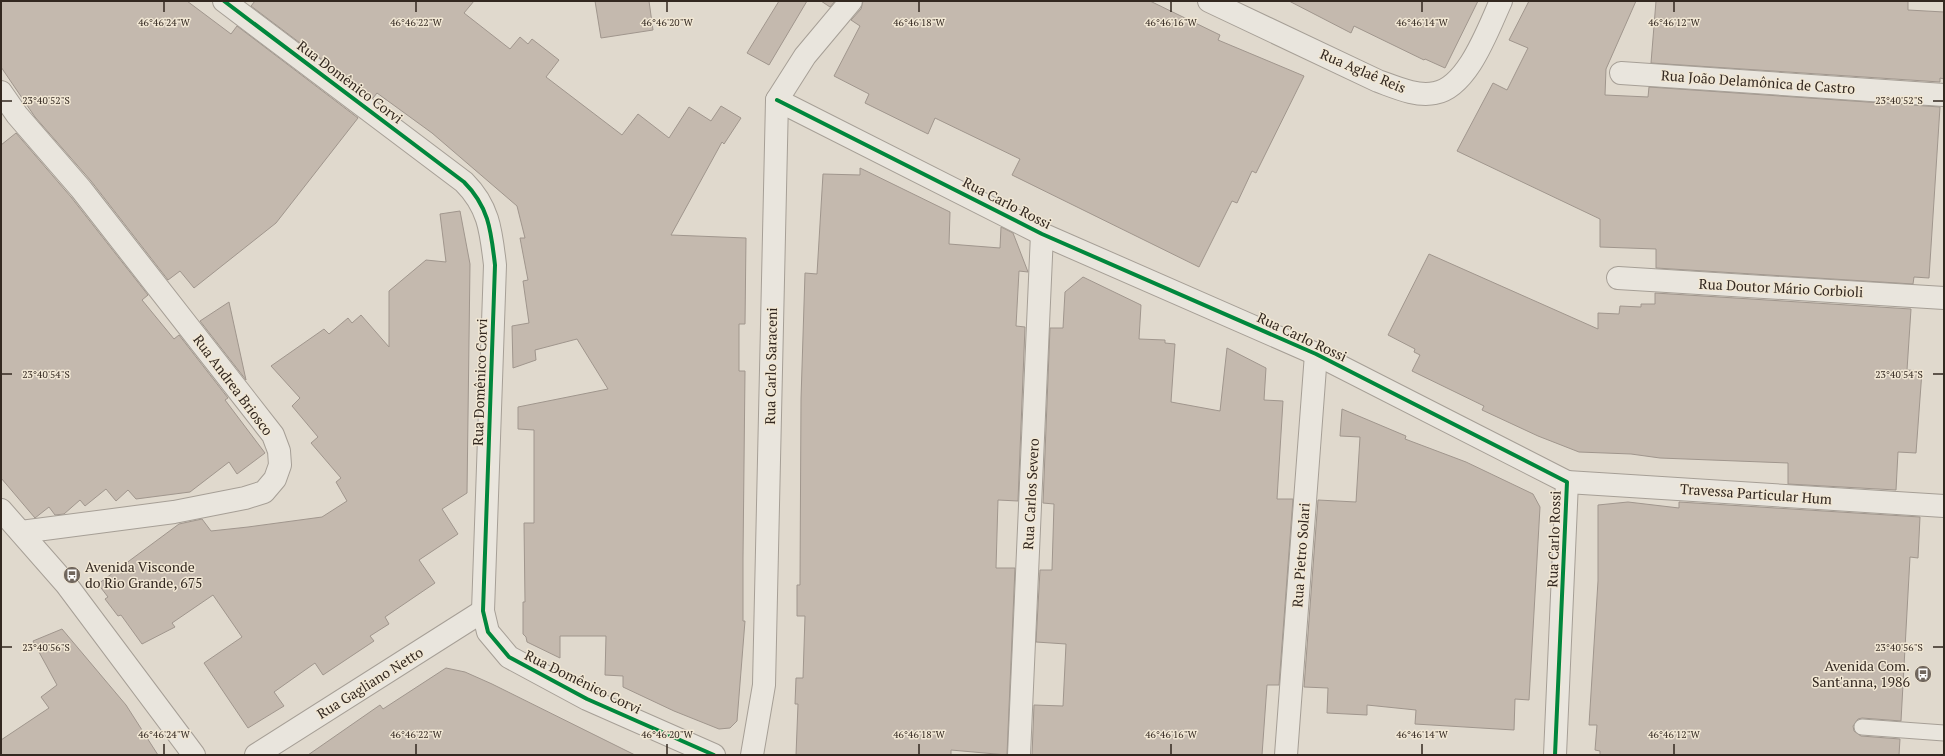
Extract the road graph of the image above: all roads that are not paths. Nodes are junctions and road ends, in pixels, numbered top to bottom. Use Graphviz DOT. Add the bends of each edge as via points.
graph roads {
  1 [pos="224,1"];
  2 [pos="851,1"];
  3 [pos="1209,1"];
  4 [pos="1501,1"];
  5 [pos="1621,73"];
  6 [pos="1,92"];
  7 [pos="1944,95"];
  8 [pos="777,100"];
  9 [pos="1042,234"];
  10 [pos="1618,278"];
  11 [pos="1944,298"];
  12 [pos="1316,354"];
  13 [pos="1567,482"];
  14 [pos="1944,506"];
  15 [pos="1,510"];
  16 [pos="21,532"];
  17 [pos="483,611"];
  18 [pos="1862,727"];
  19 [pos="1944,733"];
  20 [pos="194,755"];
  21 [pos="256,755"];
  22 [pos="714,755"];
  23 [pos="752,755"];
  24 [pos="1019,755"];
  25 [pos="1286,755"];
  26 [pos="1555,755"];
  1 -- 17 [label="street, Rua Domênico Corvi" via="464,182 483,207 491,230 495,264"];
  2 -- 8 [label="street" via="805,56"];
  3 -- 4 [label="street, Rua Aglaê Reis" via="1378,81 1405,90 1435,93 1454,86 1470,64"];
  5 -- 7 [label="street, Rua João Delamônica de Castro"];
  6 -- 16 [label="street, Rua Andrea Briosco" via="16,114 81,189 272,435 279,452 280,465 275,479 264,492 258,494 174,512"];
  8 -- 9 [label="street, Rua Carlo Rossi"];
  8 -- 23 [label="street, Rua Carlo Saraceni" via="764,685"];
  9 -- 12 [label="street, Rua Carlo Rossi"];
  9 -- 24 [label="street, Rua Carlos Severo"];
  10 -- 11 [label="street, Rua Doutor Mário Corbioli"];
  12 -- 13 [label="street, Rua Carlo Rossi"];
  12 -- 25 [label="street, Rua Pietro Solari"];
  13 -- 14 [label="street, Travessa Particular Hum"];
  13 -- 26 [label="street, Rua Carlo Rossi"];
  15 -- 16 [label="street"];
  16 -- 20 [label="street" via="66,584"];
  17 -- 21 [label="street, Rua Gagliano Netto"];
  17 -- 22 [label="street, Rua Domênico Corvi" via="488,632 509,657 587,699"];
  18 -- 19 [label="lane"];
}
